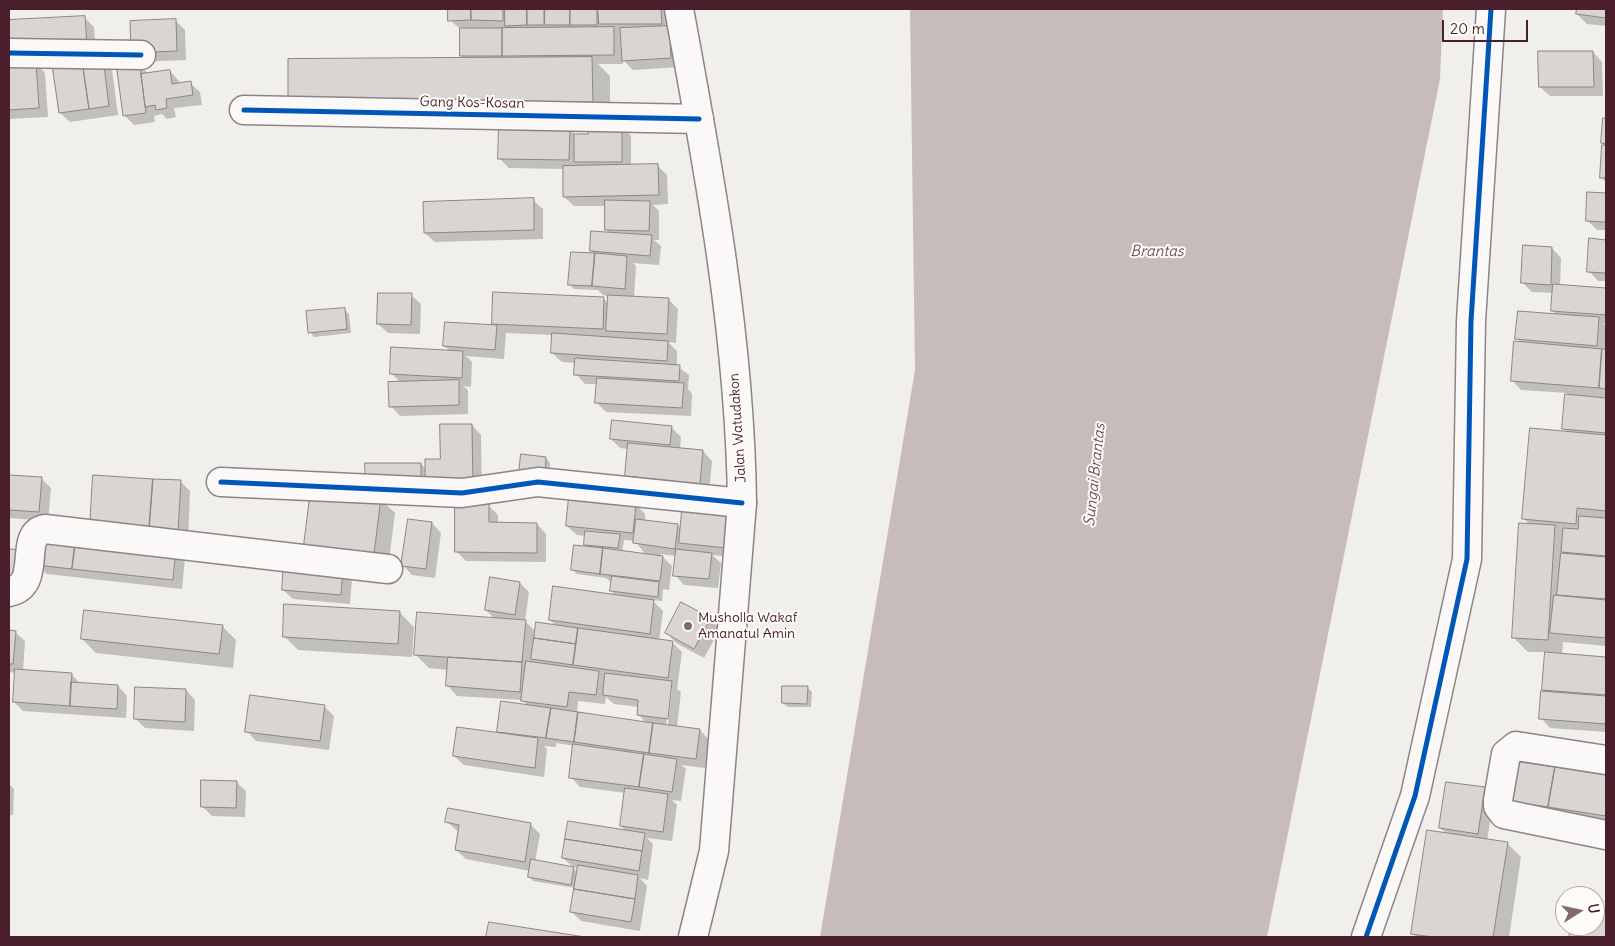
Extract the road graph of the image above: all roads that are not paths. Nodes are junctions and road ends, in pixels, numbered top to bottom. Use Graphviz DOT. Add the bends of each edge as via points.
graph roads {
  1 [pos="679,9"];
  2 [pos="1491,9"];
  3 [pos="9,53"];
  4 [pos="140,55"];
  5 [pos="244,110"];
  6 [pos="699,119"];
  7 [pos="221,482"];
  8 [pos="742,503"];
  9 [pos="388,569"];
  10 [pos="9,592"];
  11 [pos="1606,760"];
  12 [pos="1606,835"];
  13 [pos="693,937"];
  14 [pos="1366,937"];
  1 -- 6 [label="street, Jalan Watudakon"];
  2 -- 14 [label="street" via="1471,321 1467,559 1416,796"];
  3 -- 4 [label="street"];
  5 -- 6 [label="street, Gang Kos-Kosan"];
  6 -- 8 [label="street, Jalan Watudakon" via="730,330 742,461"];
  7 -- 8 [label="street" via="462,494 538,482"];
  8 -- 13 [label="street, Jalan Watudakon" via="714,851"];
  9 -- 10 [label="street" via="45,529 33,537 26,582"];
  11 -- 12 [label="street" via="1516,746 1506,754 1498,800 1504,814"];
}
